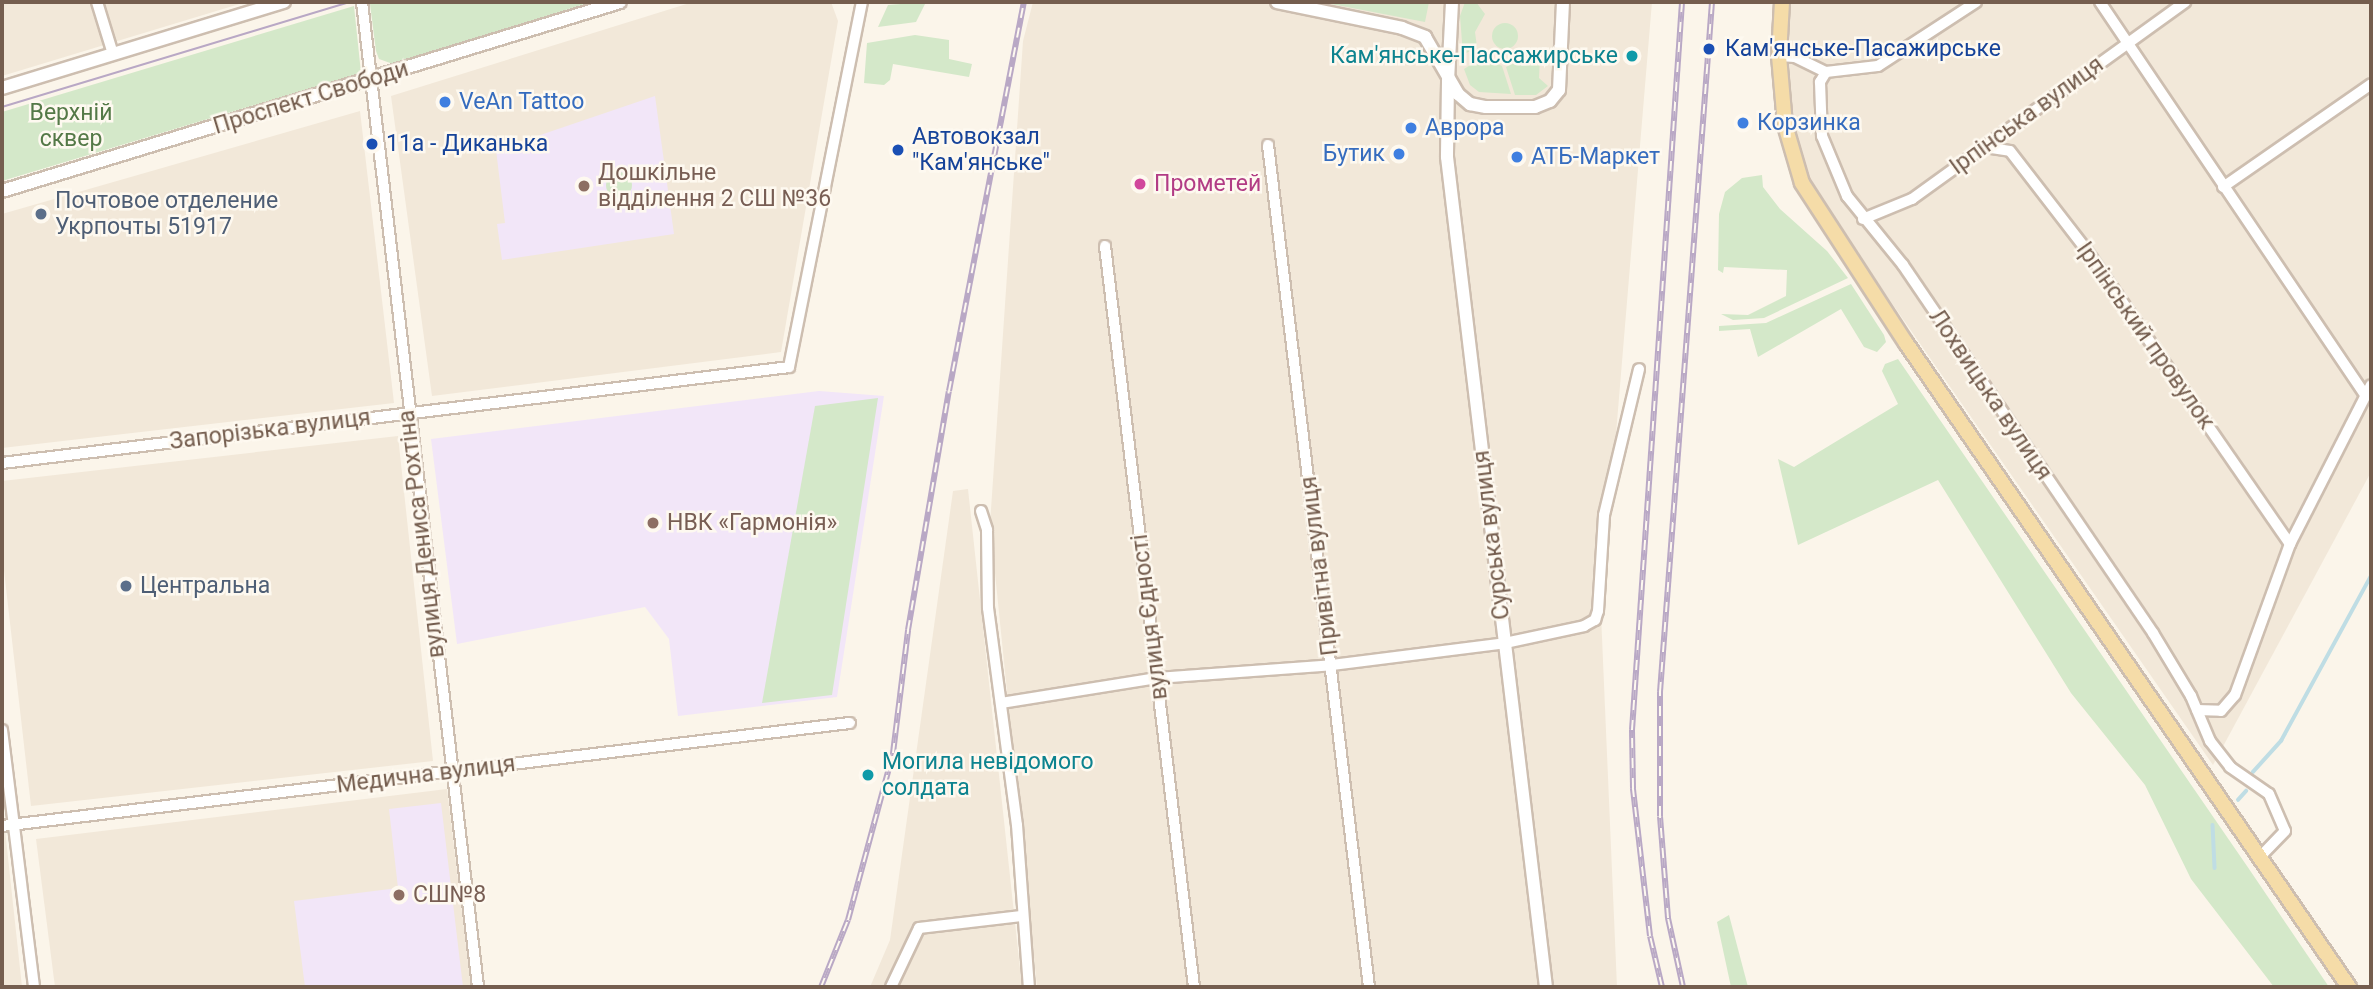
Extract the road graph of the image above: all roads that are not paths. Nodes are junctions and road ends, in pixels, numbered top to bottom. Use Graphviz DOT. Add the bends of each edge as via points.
graph roads {
  1 [pos="97,2"];
  2 [pos="284,2"];
  3 [pos="362,2"];
  4 [pos="620,2"];
  5 [pos="862,2"];
  6 [pos="1277,2"];
  7 [pos="1446,2"];
  8 [pos="1563,2"];
  9 [pos="1782,2"];
  10 [pos="1976,2"];
  11 [pos="2099,2"];
  12 [pos="2185,2"];
  13 [pos="1451,8"];
  14 [pos="2127,44"];
  15 [pos="113,54"];
  16 [pos="1779,56"];
  17 [pos="1826,72"];
  18 [pos="371,80"];
  19 [pos="1448,82"];
  20 [pos="2371,84"];
  21 [pos="2,89"];
  22 [pos="2010,129"];
  23 [pos="1269,145"];
  24 [pos="1985,148"];
  25 [pos="2010,151"];
  26 [pos="2223,187"];
  27 [pos="2,191"];
  28 [pos="1863,219"];
  29 [pos="1105,246"];
  30 [pos="1639,369"];
  31 [pos="2371,385"];
  32 [pos="2366,396"];
  33 [pos="408,414"];
  34 [pos="2,463"];
  35 [pos="981,511"];
  36 [pos="2290,544"];
  37 [pos="1505,643"];
  38 [pos="1332,665"];
  39 [pos="1157,678"];
  40 [pos="1001,703"];
  41 [pos="2197,710"];
  42 [pos="850,723"];
  43 [pos="2,730"];
  44 [pos="451,773"];
  45 [pos="14,824"];
  46 [pos="2,826"];
  47 [pos="2260,857"];
  48 [pos="1021,916"];
  49 [pos="34,987"];
  50 [pos="478,987"];
  51 [pos="891,987"];
  52 [pos="1029,987"];
  53 [pos="1194,987"];
  54 [pos="1368,987"];
  55 [pos="1546,987"];
  56 [pos="2349,987"];
  1 -- 15 [label="street"];
  2 -- 15 [label="main road"];
  3 -- 18 [label="street, вулиця Дениса Рохтіна"];
  4 -- 18 [label="main road, Проспект Свободи"];
  5 -- 33 [label="street, Запорізька вулиця" via="789,367"];
  6 -- 19 [label="main road" via="1425,37"];
  7 -- 13 [label="main road, Сурська вулиця"];
  8 -- 19 [label="main road" via="1559,90 1550,101 1535,107 1486,107 1470,104"];
  9 -- 16 [label="main road"];
  10 -- 17 [label="street" via="1878,66"];
  11 -- 14 [label="street"];
  12 -- 14 [label="street, Ірпінська вулиця"];
  13 -- 19 [label="main road, Сурська вулиця"];
  14 -- 22 [label="street, Ірпінська вулиця"];
  14 -- 26 [label="street"];
  15 -- 21 [label="main road"];
  16 -- 17 [label="street" via="1811,62"];
  16 -- 47 [label="main road" via="1791,155 1802,183"];
  17 -- 28 [label="street, Лохвицька вулиця" via="1820,82 1822,135 1833,168"];
  18 -- 27 [label="main road, Проспект Свободи"];
  18 -- 33 [label="street, вулиця Дениса Рохтіна"];
  19 -- 37 [label="main road, Сурська вулиця" via="1447,157"];
  20 -- 26 [label="street"];
  22 -- 24 [label="street, Ірпінська вулиця"];
  22 -- 25 [label="street"];
  23 -- 38 [label="street, Привітна вулиця"];
  24 -- 25 [label="street"];
  24 -- 28 [label="street, Ірпінська вулиця" via="1912,199"];
  25 -- 36 [label="street, Ірпінський провулок" via="2085,248"];
  26 -- 32 [label="street"];
  28 -- 41 [label="street, Лохвицька вулиця" via="1903,265 2152,633"];
  29 -- 39 [label="street, вулиця Єдності"];
  30 -- 37 [label="street" via="1604,515 1595,620"];
  31 -- 32 [label="street"];
  32 -- 36 [label="street"];
  33 -- 34 [label="street, Запорізька вулиця"];
  33 -- 44 [label="street, вулиця Дениса Рохтіна"];
  35 -- 40 [label="street" via="987,530 988,608"];
  36 -- 41 [label="street" via="2235,695 2221,711"];
  37 -- 38 [label="street"];
  37 -- 55 [label="main road, Сурська вулиця"];
  38 -- 39 [label="street"];
  38 -- 54 [label="street, Привітна вулиця"];
  39 -- 40 [label="street"];
  39 -- 53 [label="street, вулиця Єдності"];
  40 -- 48 [label="street" via="1017,825"];
  41 -- 47 [label="street, Лохвицька вулиця" via="2210,741 2230,767 2269,794 2275,805 2285,831"];
  42 -- 44 [label="street, Медична вулиця"];
  43 -- 45 [label="street"];
  44 -- 45 [label="street, Медична вулиця"];
  44 -- 50 [label="street, вулиця Дениса Рохтіна"];
  45 -- 46 [label="street, Медична вулиця"];
  45 -- 49 [label="street"];
  47 -- 56 [label="main road"];
  48 -- 51 [label="street" via="919,928"];
  48 -- 52 [label="street"];
}
